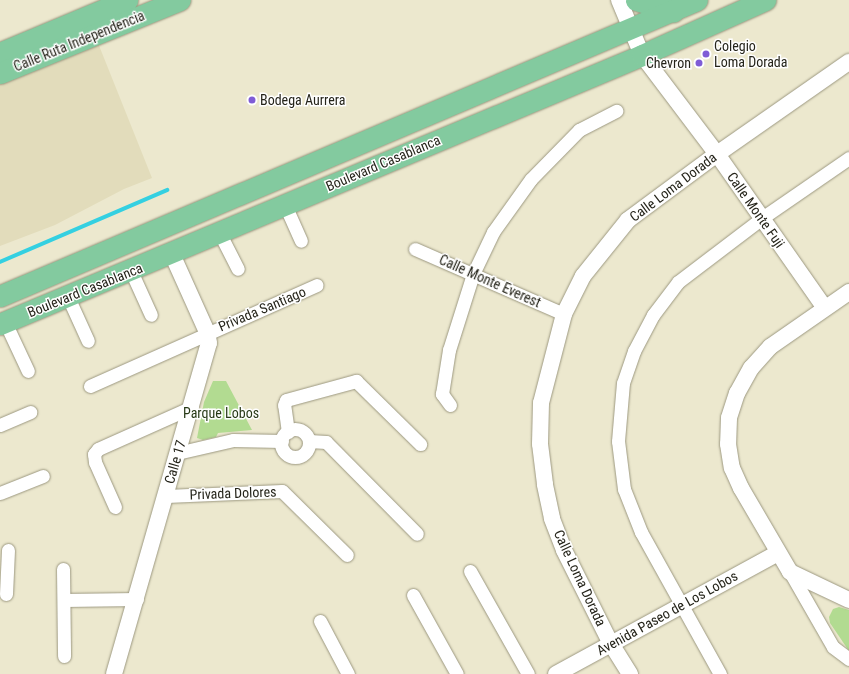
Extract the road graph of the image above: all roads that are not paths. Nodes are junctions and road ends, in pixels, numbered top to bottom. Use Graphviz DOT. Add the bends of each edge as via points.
graph roads {
  1 [pos="127,0"];
  2 [pos="180,0"];
  3 [pos="619,0"];
  4 [pos="636,0"];
  5 [pos="697,0"];
  6 [pos="765,0"];
  7 [pos="673,11"];
  8 [pos="631,30"];
  9 [pos="0,53"];
  10 [pos="642,55"];
  11 [pos="849,62"];
  12 [pos="0,73"];
  13 [pos="616,111"];
  14 [pos="717,154"];
  15 [pos="849,158"];
  16 [pos="285,205"];
  17 [pos="762,218"];
  18 [pos="220,234"];
  19 [pos="301,241"];
  20 [pos="415,249"];
  21 [pos="172,254"];
  22 [pos="238,269"];
  23 [pos="132,271"];
  24 [pos="473,274"];
  25 [pos="317,285"];
  26 [pos="849,292"];
  27 [pos="0,296"];
  28 [pos="68,297"];
  29 [pos="825,308"];
  30 [pos="564,314"];
  31 [pos="151,315"];
  32 [pos="2,323"];
  33 [pos="207,332"];
  34 [pos="88,341"];
  35 [pos="28,371"];
  36 [pos="90,386"];
  37 [pos="450,405"];
  38 [pos="192,407"];
  39 [pos="30,412"];
  40 [pos="0,425"];
  41 [pos="285,436"];
  42 [pos="309,441"];
  43 [pos="420,444"];
  44 [pos="177,453"];
  45 [pos="43,476"];
  46 [pos="0,493"];
  47 [pos="166,496"];
  48 [pos="115,507"];
  49 [pos="417,534"];
  50 [pos="8,550"];
  51 [pos="778,553"];
  52 [pos="347,555"];
  53 [pos="63,569"];
  54 [pos="470,570"];
  55 [pos="3,572"];
  56 [pos="790,572"];
  57 [pos="6,594"];
  58 [pos="413,595"];
  59 [pos="136,599"];
  60 [pos="64,600"];
  61 [pos="849,600"];
  62 [pos="682,605"];
  63 [pos="320,622"];
  64 [pos="612,644"];
  65 [pos="64,656"];
  66 [pos="849,659"];
  67 [pos="114,674"];
  68 [pos="348,674"];
  69 [pos="457,674"];
  70 [pos="528,674"];
  71 [pos="556,674"];
  72 [pos="630,674"];
  73 [pos="720,674"];
  1 -- 9 [label="main road, Calle Ruta Independencia"];
  2 -- 12 [label="main road, Calle Ruta Independencia"];
  3 -- 8 [label="street, Calle Monte Fuji"];
  4 -- 7 [label="main road"];
  5 -- 7 [label="main road, Boulevard Casablanca"];
  6 -- 10 [label="main road, Boulevard Casablanca"];
  7 -- 8 [label="main road, Boulevard Casablanca"];
  8 -- 10 [label="street, Calle Monte Fuji"];
  8 -- 27 [label="main road, Boulevard Casablanca"];
  10 -- 14 [label="street, Calle Monte Fuji"];
  10 -- 16 [label="main road, Boulevard Casablanca"];
  11 -- 14 [label="street, Calle Loma Dorada"];
  13 -- 24 [label="street" via="579,130 531,179 493,232"];
  14 -- 17 [label="street, Calle Monte Fuji"];
  14 -- 30 [label="street, Calle Loma Dorada" via="628,220 583,276"];
  15 -- 17 [label="street"];
  16 -- 18 [label="main road, Boulevard Casablanca"];
  16 -- 19 [label="street"];
  17 -- 29 [label="street, Calle Monte Fuji"];
  17 -- 62 [label="street" via="678,282 653,315 634,351 623,383 618,441 624,489 641,532"];
  18 -- 21 [label="main road, Boulevard Casablanca"];
  18 -- 22 [label="street"];
  20 -- 24 [label="street, Calle Monte Everest"];
  21 -- 23 [label="main road, Boulevard Casablanca"];
  21 -- 33 [label="street, Calle 17"];
  23 -- 28 [label="main road, Boulevard Casablanca"];
  23 -- 31 [label="street"];
  24 -- 30 [label="street, Calle Monte Everest"];
  24 -- 37 [label="street" via="449,350 442,394"];
  25 -- 33 [label="street, Privada Santiago"];
  26 -- 29 [label="street"];
  28 -- 32 [label="main road, Boulevard Casablanca"];
  28 -- 34 [label="street"];
  29 -- 51 [label="street" via="770,347 751,368 736,393 729,418 728,444 732,468 740,488"];
  30 -- 64 [label="street, Calle Loma Dorada" via="541,403 540,444 545,484 552,518 564,550"];
  32 -- 35 [label="street"];
  33 -- 36 [label="street, Privada Santiago"];
  33 -- 38 [label="street, Calle 17" via="208,343"];
  38 -- 44 [label="street, Calle 17"];
  38 -- 48 [label="street" via="98,449 94,454 95,462"];
  39 -- 40 [label="street"];
  41 -- 42 [label="street" via="300,430 307,435"];
  41 -- 42 [label="street" via="283,450 295,457 307,451"];
  41 -- 43 [label="street" via="286,400 356,381"];
  41 -- 44 [label="street" via="233,440"];
  42 -- 49 [label="street" via="326,442"];
  44 -- 47 [label="street, Calle 17"];
  45 -- 46 [label="street"];
  47 -- 52 [label="street, Privada Dolores" via="282,491"];
  47 -- 59 [label="street, Calle 17"];
  50 -- 55 [label="street"];
  51 -- 56 [label="street"];
  51 -- 62 [label="street, Avenida Paseo de Los Lobos"];
  53 -- 60 [label="street"];
  54 -- 70 [label="street"];
  55 -- 57 [label="street"];
  56 -- 61 [label="street"];
  56 -- 66 [label="street" via="833,647"];
  58 -- 69 [label="street"];
  59 -- 60 [label="street"];
  59 -- 67 [label="street, Calle 17"];
  60 -- 65 [label="street"];
  62 -- 64 [label="street, Avenida Paseo de Los Lobos"];
  62 -- 73 [label="street"];
  63 -- 68 [label="street"];
  64 -- 71 [label="street, Avenida Paseo de Los Lobos"];
  64 -- 72 [label="street, Calle Loma Dorada"];
}
